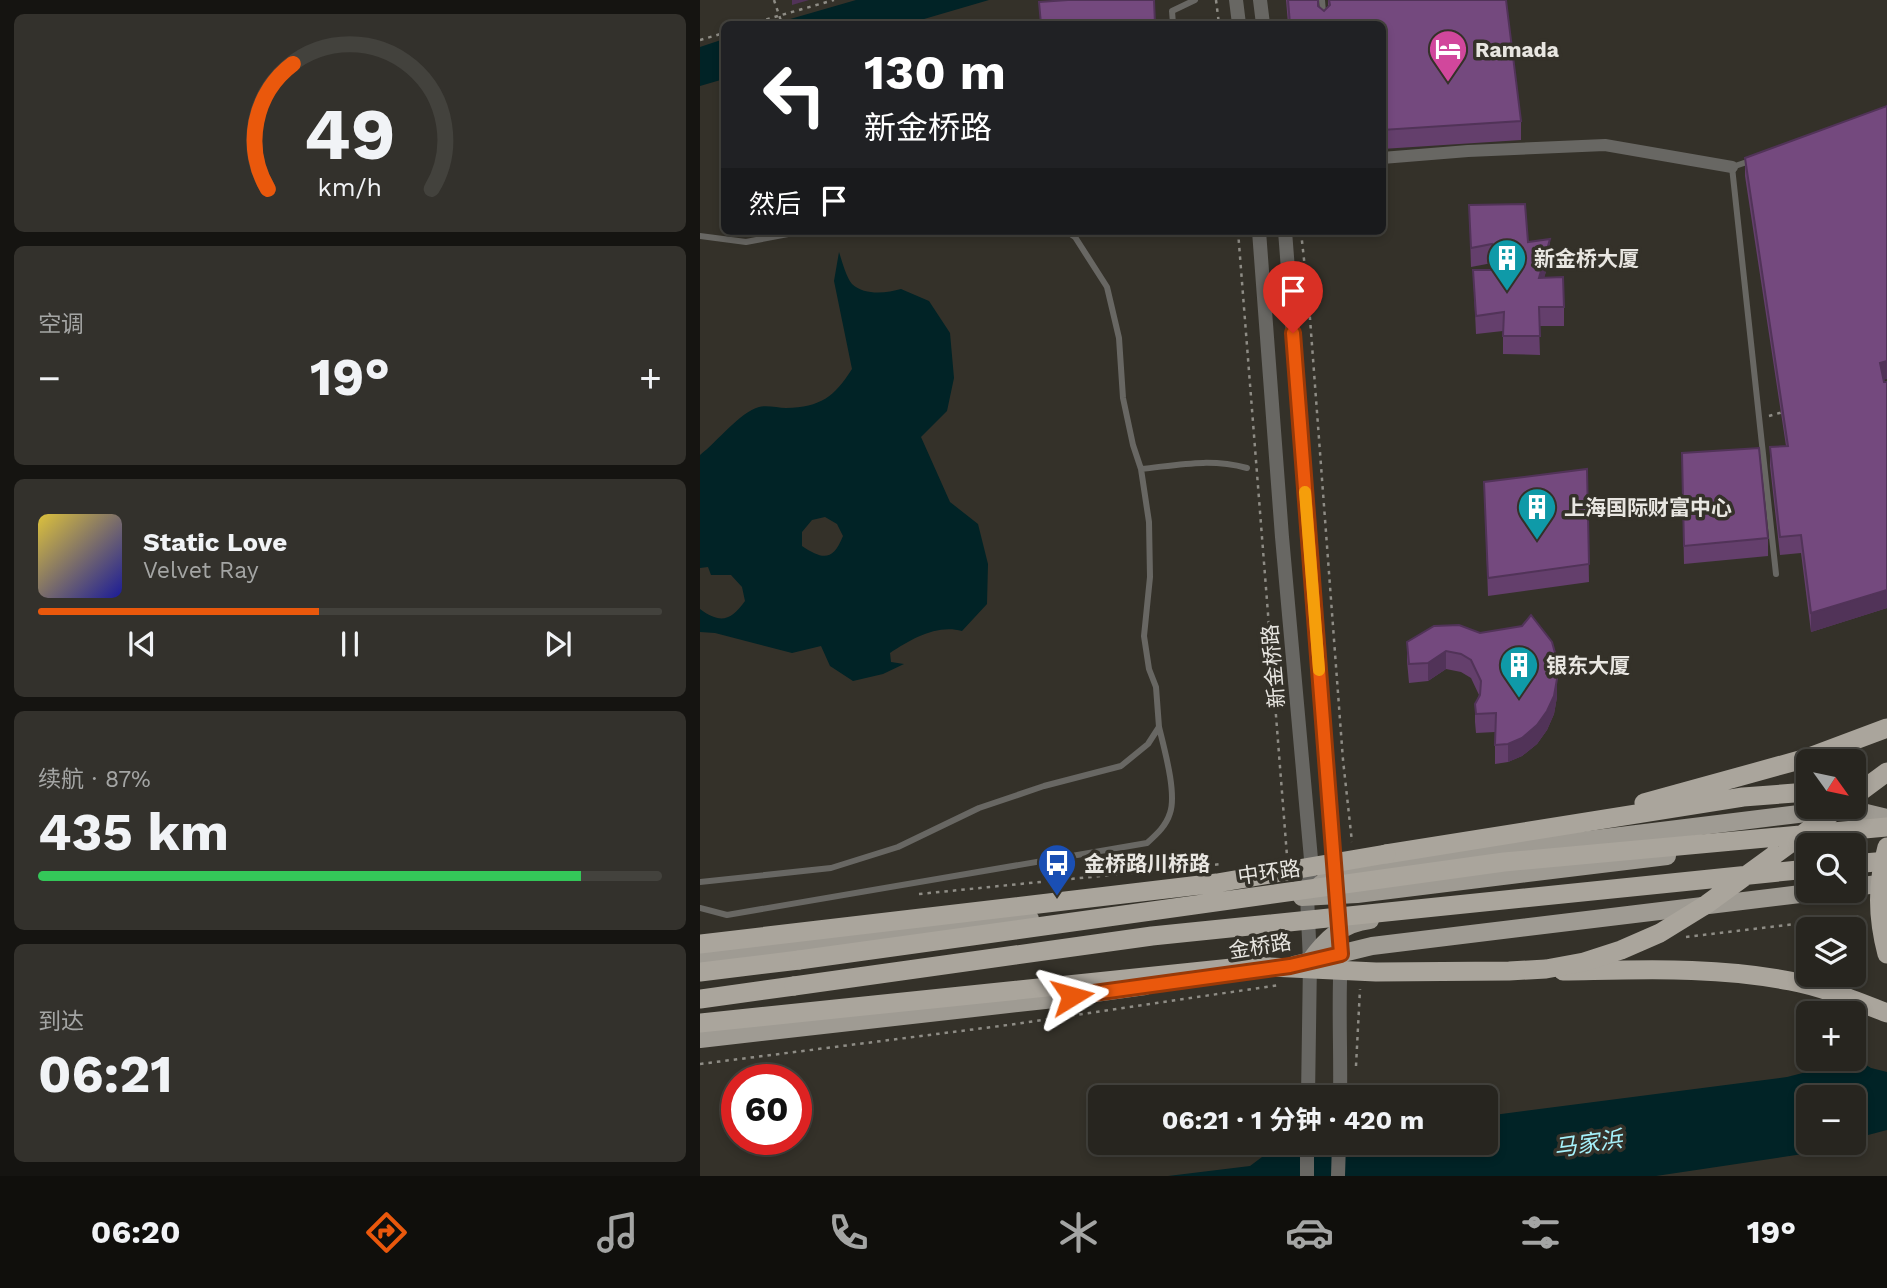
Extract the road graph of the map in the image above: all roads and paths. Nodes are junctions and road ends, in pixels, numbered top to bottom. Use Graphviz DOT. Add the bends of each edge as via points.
graph roads {
  1 [pos="774,0"];
  2 [pos="834,0"];
  3 [pos="1195,0"];
  4 [pos="1216,0"];
  5 [pos="1236,0"];
  6 [pos="1260,0"];
  7 [pos="1322,0"];
  8 [pos="779,15"];
  9 [pos="760,21"];
  10 [pos="781,21"];
  11 [pos="1173,21"];
  12 [pos="1219,21"];
  13 [pos="1239,21"];
  14 [pos="1263,21"];
  15 [pos="1324,21"];
  16 [pos="721,34"];
  17 [pos="700,40"];
  18 [pos="1386,158"];
  19 [pos="1758,158"];
  20 [pos="1732,167"];
  21 [pos="783,235"];
  22 [pos="1072,235"];
  23 [pos="1238,235"];
  24 [pos="1259,235"];
  25 [pos="1284,235"];
  26 [pos="1301,235"];
  27 [pos="700,236"];
  28 [pos="1785,412"];
  29 [pos="1759,418"];
  30 [pos="1247,468"];
  31 [pos="1141,469"];
  32 [pos="1776,574"];
  33 [pos="1159,727"];
  34 [pos="1887,728"];
  35 [pos="1887,772"];
  36 [pos="1887,780"];
  37 [pos="1866,785"];
  38 [pos="1866,787"];
  39 [pos="1796,793"];
  40 [pos="1824,819"];
  41 [pos="1887,822"];
  42 [pos="1565,824"];
  43 [pos="1351,841"];
  44 [pos="1887,847"];
  45 [pos="1311,859"];
  46 [pos="1887,861"];
  47 [pos="1233,863"];
  48 [pos="1866,863"];
  49 [pos="1468,867"];
  50 [pos="1576,867"];
  51 [pos="1796,870"];
  52 [pos="1336,871"];
  53 [pos="1887,872"];
  54 [pos="700,882"];
  55 [pos="1216,883"];
  56 [pos="1870,885"];
  57 [pos="907,895"];
  58 [pos="1796,895"];
  59 [pos="1307,896"];
  60 [pos="1337,897"];
  61 [pos="700,908"];
  62 [pos="1339,930"];
  63 [pos="700,944"];
  64 [pos="1341,954"];
  65 [pos="1887,954"];
  66 [pos="700,957"];
  67 [pos="1310,961"];
  68 [pos="1509,971"];
  69 [pos="700,972"];
  70 [pos="1309,983"];
  71 [pos="1360,987"];
  72 [pos="700,999"];
  73 [pos="1887,1013"];
  74 [pos="700,1023"];
  75 [pos="700,1039"];
  76 [pos="700,1064"];
  77 [pos="1355,1072"];
  78 [pos="1308,1085"];
  79 [pos="1340,1085"];
  80 [pos="1307,1155"];
  81 [pos="1339,1155"];
  82 [pos="1307,1176"];
  83 [pos="1338,1176"];
  1 -- 8 [label="path"];
  2 -- 8 [label="path"];
  3 -- 11 [label="lane" via="1172,11"];
  4 -- 12 [label="path"];
  5 -- 13 [label="street"];
  6 -- 14 [label="street"];
  7 -- 15 [label="lane"];
  8 -- 9 [label="path"];
  8 -- 10 [label="path"];
  16 -- 17 [label="path"];
  18 -- 20 [label="street" via="1605,145"];
  19 -- 20 [label="lane"];
  20 -- 29 [label="lane"];
  21 -- 27 [label="lane" via="746,242"];
  22 -- 31 [label="lane" via="1107,287 1119,338 1123,398"];
  23 -- 45 [label="path" via="1287,858"];
  24 -- 45 [label="street, 新金桥路"];
  25 -- 52 [label="street"];
  26 -- 43 [label="path"];
  28 -- 29 [label="path"];
  29 -- 32 [label="lane"];
  30 -- 31 [label="lane" via="1206,461"];
  31 -- 33 [label="lane" via="1150,577 1144,636 1156,687"];
  33 -- 54 [label="lane" via="1148,744 1121,766 979,808 898,847 831,867"];
  33 -- 61 [label="lane" via="1169,771 1171,811 1162,830 1147,843 726,915"];
  34 -- 42 [label="highway" via="1807,758"];
  35 -- 38 [label="highway"];
  36 -- 37 [label="highway"];
  39 -- 42 [label="highway"];
  40 -- 68 [label="highway, bridge" via="1660,933 1584,962"];
  41 -- 49 [label="highway, 中环路, bridge"];
  41 -- 50 [label="main road, 金桥路" via="1822,837"];
  41 -- 52 [label="main road" via="1858,811 1831,810"];
  42 -- 55 [label="highway, bridge"];
  44 -- 65 [label="highway, bridge" via="1879,877"];
  45 -- 59 [label="street, 新金桥路"];
  46 -- 48 [label="highway"];
  47 -- 57 [label="path"];
  49 -- 55 [label="highway, bridge"];
  49 -- 69 [label="highway, 中环路, bridge"];
  50 -- 60 [label="main road, 金桥路"];
  50 -- 62 [label="main road" via="1523,900 1359,921"];
  51 -- 72 [label="highway, bridge" via="1152,936"];
  52 -- 59 [label="main road"];
  52 -- 60 [label="street"];
  53 -- 56 [label="main road"];
  55 -- 63 [label="highway, bridge"];
  58 -- 64 [label="main road, 金桥路" via="1372,946"];
  59 -- 60 [label="main road, 金桥路"];
  59 -- 66 [label="main road, 金桥路" via="1052,916"];
  59 -- 67 [label="street, 新金桥路"];
  60 -- 62 [label="street"];
  62 -- 64 [label="street"];
  62 -- 67 [label="main road"];
  64 -- 67 [label="main road, 金桥路"];
  64 -- 79 [label="street"];
  67 -- 70 [label="street, 新金桥路"];
  67 -- 75 [label="main road, 金桥路" via="1045,1000"];
  68 -- 73 [label="highway, bridge" via="1741,973 1792,981"];
  68 -- 74 [label="highway, bridge" via="1376,972 1251,966"];
  70 -- 76 [label="path"];
  70 -- 78 [label="street, 新金桥路"];
  71 -- 77 [label="path"];
  80 -- 82 [label="street"];
  81 -- 83 [label="street"];
}
